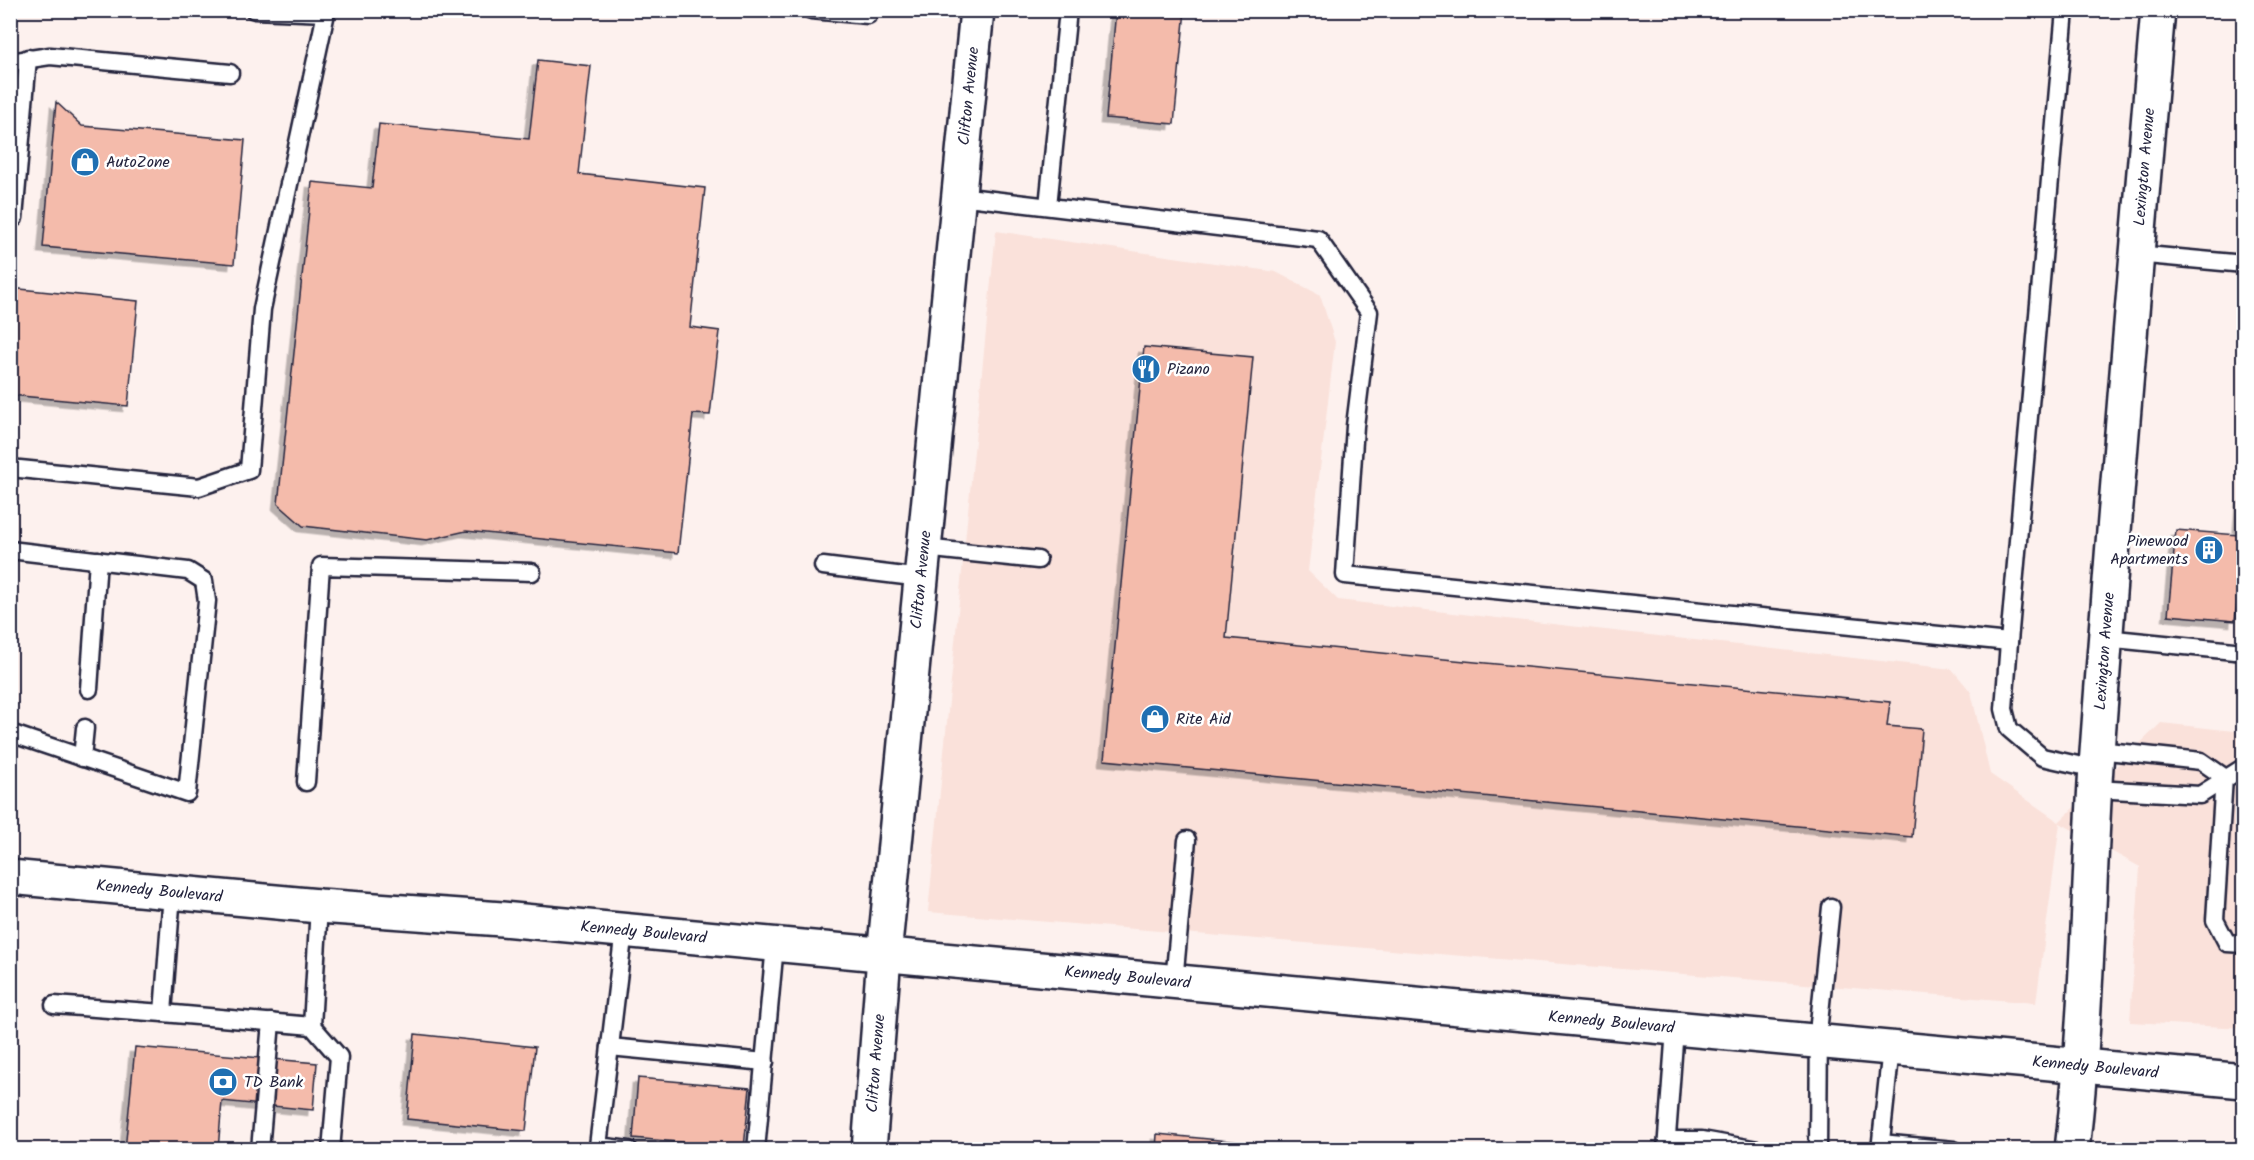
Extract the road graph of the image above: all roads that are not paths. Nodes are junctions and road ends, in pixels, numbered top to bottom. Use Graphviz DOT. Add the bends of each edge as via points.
graph roads {
  1 [pos="254,10"];
  2 [pos="811,10"];
  3 [pos="977,10"];
  4 [pos="1068,10"];
  5 [pos="2065,10"];
  6 [pos="2158,10"];
  7 [pos="327,12"];
  8 [pos="868,15"];
  9 [pos="28,58"];
  10 [pos="10,62"];
  11 [pos="230,73"];
  12 [pos="959,196"];
  13 [pos="1048,206"];
  14 [pos="14,218"];
  15 [pos="2136,254"];
  16 [pos="2244,264"];
  17 [pos="10,468"];
  18 [pos="10,550"];
  19 [pos="98,560"];
  20 [pos="1038,560"];
  21 [pos="923,563"];
  22 [pos="823,566"];
  23 [pos="532,572"];
  24 [pos="2105,638"];
  25 [pos="2009,642"];
  26 [pos="2244,652"];
  27 [pos="89,689"];
  28 [pos="85,728"];
  29 [pos="10,733"];
  30 [pos="81,758"];
  31 [pos="2244,767"];
  32 [pos="2096,769"];
  33 [pos="2224,777"];
  34 [pos="306,782"];
  35 [pos="1187,840"];
  36 [pos="10,877"];
  37 [pos="172,893"];
  38 [pos="319,906"];
  39 [pos="1831,907"];
  40 [pos="624,930"];
  41 [pos="2244,944"];
  42 [pos="775,945"];
  43 [pos="884,956"];
  44 [pos="1174,982"];
  45 [pos="54,1005"];
  46 [pos="162,1013"];
  47 [pos="271,1022"];
  48 [pos="312,1026"];
  49 [pos="1675,1029"];
  50 [pos="1818,1042"];
  51 [pos="610,1047"];
  52 [pos="1891,1048"];
  53 [pos="765,1062"];
  54 [pos="2081,1068"];
  55 [pos="2244,1081"];
  56 [pos="1666,1145"];
  57 [pos="1880,1146"];
  58 [pos="260,1149"];
  59 [pos="331,1149"];
  60 [pos="629,1149"];
  61 [pos="756,1149"];
  62 [pos="869,1149"];
  63 [pos="1758,1149"];
  64 [pos="1818,1149"];
  65 [pos="1954,1149"];
  66 [pos="2072,1149"];
  1 -- 7 [label="lane"];
  2 -- 8 [label="lane"];
  3 -- 12 [label="street, Clifton Avenue"];
  4 -- 13 [label="lane"];
  5 -- 25 [label="lane"];
  6 -- 15 [label="street, Lexington Avenue"];
  7 -- 17 [label="lane" via="262,309 249,470 199,487"];
  9 -- 10 [label="lane"];
  9 -- 11 [label="lane" via="50,56"];
  9 -- 14 [label="lane"];
  12 -- 13 [label="lane"];
  12 -- 21 [label="street, Clifton Avenue"];
  13 -- 25 [label="lane" via="1318,239 1369,312 1355,426 1345,575"];
  15 -- 16 [label="lane"];
  15 -- 24 [label="street, Lexington Avenue"];
  18 -- 19 [label="lane"];
  19 -- 27 [label="lane"];
  19 -- 30 [label="lane" via="188,571 204,581 207,601 187,793"];
  20 -- 21 [label="lane"];
  21 -- 22 [label="lane"];
  21 -- 43 [label="street, Clifton Avenue"];
  23 -- 34 [label="lane" via="321,566"];
  24 -- 26 [label="lane"];
  24 -- 32 [label="street, Lexington Avenue"];
  25 -- 32 [label="lane" via="2004,709 2008,729 2042,757"];
  28 -- 30 [label="lane"];
  29 -- 30 [label="lane"];
  31 -- 33 [label="lane"];
  32 -- 33 [label="lane" via="2201,761"];
  32 -- 33 [label="lane" via="2200,795"];
  32 -- 54 [label="street, Lexington Avenue"];
  33 -- 41 [label="lane" via="2215,920 2227,943"];
  35 -- 44 [label="lane"];
  36 -- 37 [label="street, Kennedy Boulevard"];
  37 -- 38 [label="street, Kennedy Boulevard"];
  37 -- 46 [label="lane"];
  38 -- 40 [label="street, Kennedy Boulevard"];
  38 -- 48 [label="lane"];
  39 -- 50 [label="lane"];
  40 -- 42 [label="street, Kennedy Boulevard"];
  40 -- 51 [label="lane"];
  42 -- 43 [label="street, Kennedy Boulevard"];
  42 -- 53 [label="lane"];
  43 -- 44 [label="street, Kennedy Boulevard"];
  43 -- 62 [label="street, Clifton Avenue"];
  44 -- 49 [label="street, Kennedy Boulevard"];
  45 -- 46 [label="lane"];
  46 -- 47 [label="lane"];
  47 -- 48 [label="lane"];
  47 -- 58 [label="lane"];
  48 -- 59 [label="lane" via="339,1057"];
  49 -- 50 [label="street, Kennedy Boulevard"];
  49 -- 56 [label="lane"];
  50 -- 52 [label="street, Kennedy Boulevard"];
  50 -- 64 [label="lane"];
  51 -- 53 [label="lane"];
  51 -- 60 [label="lane" via="598,1146"];
  52 -- 54 [label="street, Kennedy Boulevard"];
  52 -- 57 [label="lane"];
  53 -- 61 [label="lane"];
  54 -- 55 [label="street, Kennedy Boulevard"];
  54 -- 66 [label="street, Lexington Avenue"];
  56 -- 63 [label="lane" via="1702,1140"];
  57 -- 65 [label="lane"];
}
